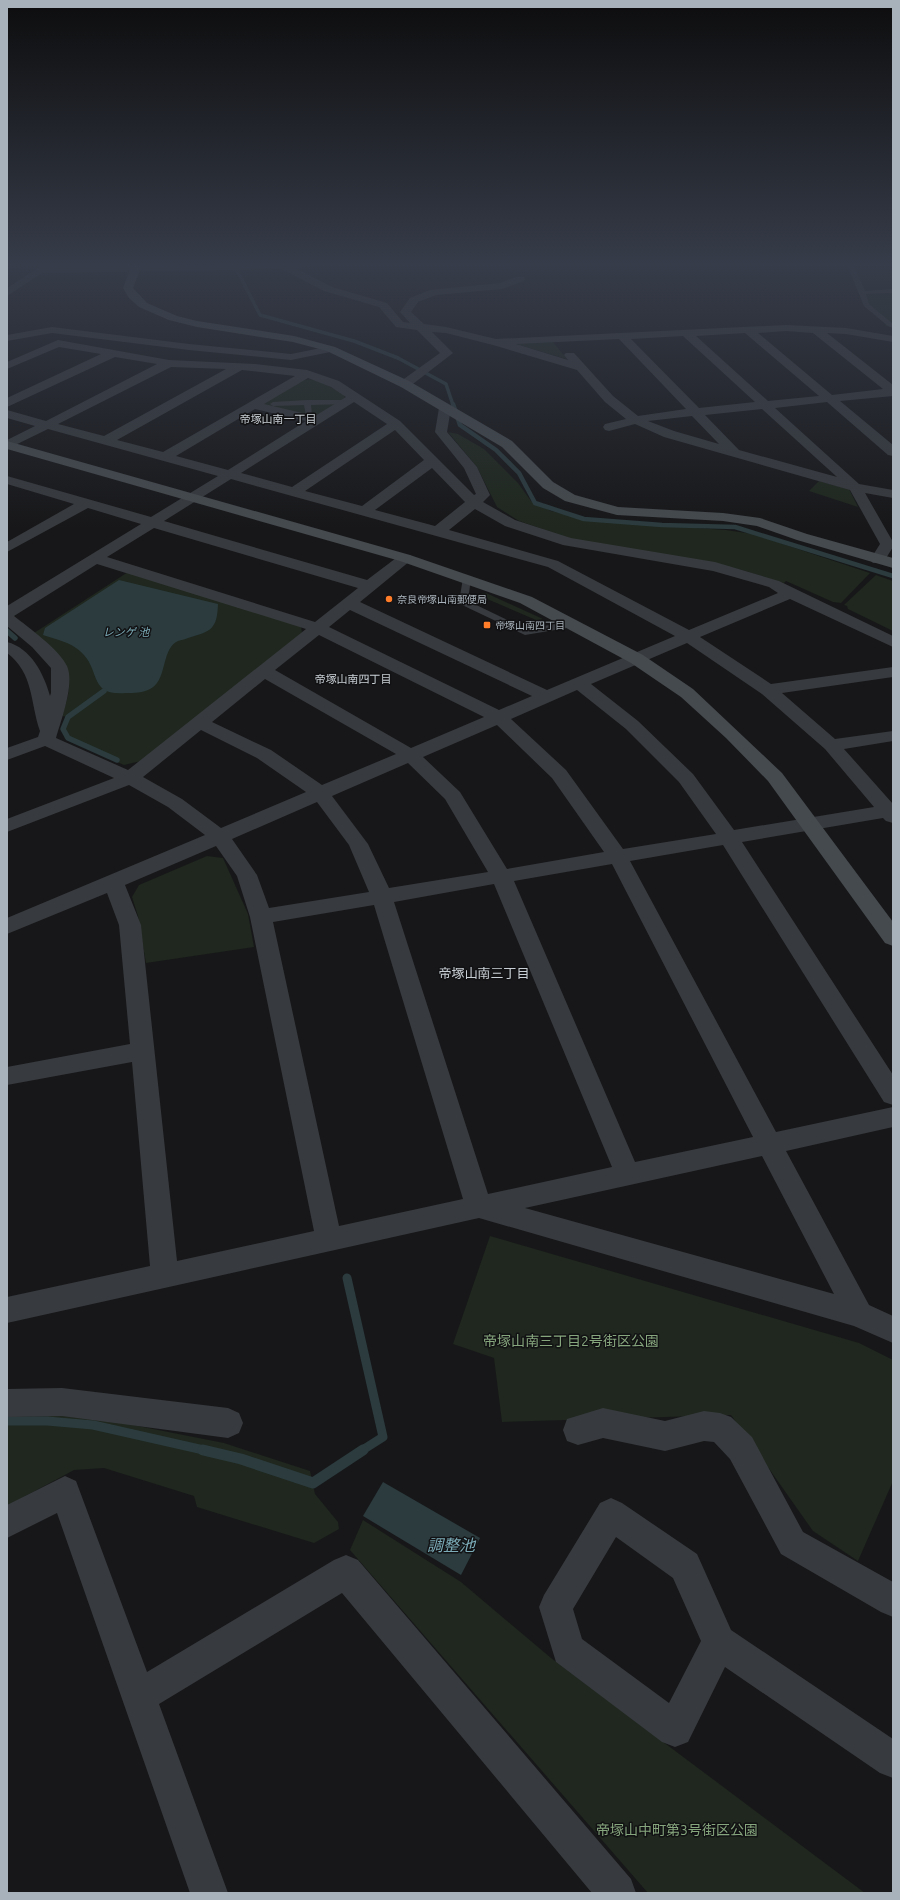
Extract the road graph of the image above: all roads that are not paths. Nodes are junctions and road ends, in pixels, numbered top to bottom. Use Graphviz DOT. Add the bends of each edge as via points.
graph roads {
  1 [pos="41,351"];
  2 [pos="100,351"];
  3 [pos="219,351"];
  4 [pos="327,351"];
  5 [pos="332,351"];
  6 [pos="445,351"];
  7 [pos="525,351"];
  8 [pos="566,351"];
  9 [pos="636,351"];
  10 [pos="705,351"];
  11 [pos="773,351"];
  12 [pos="841,351"];
  13 [pos="113,353"];
  14 [pos="169,363"];
  15 [pos="7,366"];
  16 [pos="240,366"];
  17 [pos="580,367"];
  18 [pos="307,374"];
  19 [pos="405,384"];
  20 [pos="893,391"];
  21 [pos="310,394"];
  22 [pos="350,399"];
  23 [pos="830,399"];
  24 [pos="307,402"];
  25 [pos="7,403"];
  26 [pos="293,403"];
  27 [pos="273,404"];
  28 [pos="253,405"];
  29 [pos="763,405"];
  30 [pos="445,408"];
  31 [pos="696,412"];
  32 [pos="7,414"];
  33 [pos="313,418"];
  34 [pos="636,420"];
  35 [pos="396,424"];
  36 [pos="46,425"];
  37 [pos="610,426"];
  38 [pos="105,441"];
  39 [pos="7,445"];
  40 [pos="734,452"];
  41 [pos="893,452"];
  42 [pos="164,457"];
  43 [pos="432,461"];
  44 [pos="229,474"];
  45 [pos="7,480"];
  46 [pos="24,484"];
  47 [pos="855,487"];
  48 [pos="294,492"];
  49 [pos="7,493"];
  50 [pos="893,494"];
  51 [pos="192,498"];
  52 [pos="473,502"];
  53 [pos="86,503"];
  54 [pos="364,510"];
  55 [pos="152,522"];
  56 [pos="438,531"];
  57 [pos="7,548"];
  58 [pos="95,558"];
  59 [pos="405,558"];
  60 [pos="878,560"];
  61 [pos="893,563"];
  62 [pos="467,578"];
  63 [pos="370,586"];
  64 [pos="790,593"];
  65 [pos="350,603"];
  66 [pos="7,613"];
  67 [pos="7,618"];
  68 [pos="573,624"];
  69 [pos="318,628"];
  70 [pos="688,637"];
  71 [pos="893,642"];
  72 [pos="7,647"];
  73 [pos="637,659"];
  74 [pos="264,672"];
  75 [pos="893,672"];
  76 [pos="579,683"];
  77 [pos="768,690"];
  78 [pos="548,697"];
  79 [pos="499,717"];
  80 [pos="198,722"];
  81 [pos="47,736"];
  82 [pos="893,736"];
  83 [pos="831,745"];
  84 [pos="7,754"];
  85 [pos="411,755"];
  86 [pos="130,778"];
  87 [pos="320,793"];
  88 [pos="891,813"];
  89 [pos="809,824"];
  90 [pos="7,826"];
  91 [pos="219,836"];
  92 [pos="729,838"];
  93 [pos="618,857"];
  94 [pos="501,876"];
  95 [pos="112,882"];
  96 [pos="382,897"];
  97 [pos="262,917"];
  98 [pos="7,927"];
  99 [pos="893,938"];
  100 [pos="142,1051"];
  101 [pos="7,1076"];
  102 [pos="893,1095"];
  103 [pos="893,1117"];
  104 [pos="768,1144"];
  105 [pos="628,1175"];
  106 [pos="479,1207"];
  107 [pos="329,1240"];
  108 [pos="165,1276"];
  109 [pos="7,1310"];
  110 [pos="859,1314"];
  111 [pos="893,1330"];
  112 [pos="7,1403"];
  113 [pos="228,1424"];
  114 [pos="578,1430"];
  115 [pos="7,1522"];
  116 [pos="893,1600"];
  117 [pos="719,1642"];
  118 [pos="138,1697"];
  119 [pos="893,1760"];
  120 [pos="209,1893"];
  121 [pos="617,1893"];
  1 -- 15 [label="street"];
  2 -- 13 [label="street"];
  3 -- 4 [label="street" via="291,357"];
  5 -- 19 [label="street"];
  6 -- 19 [label="street" via="448,353"];
  7 -- 17 [label="street"];
  8 -- 17 [label="street"];
  9 -- 31 [label="street"];
  10 -- 29 [label="street"];
  11 -- 23 [label="street"];
  12 -- 20 [label="street"];
  13 -- 14 [label="street"];
  13 -- 25 [label="street"];
  14 -- 16 [label="street"];
  14 -- 36 [label="street"];
  16 -- 18 [label="street"];
  16 -- 38 [label="street"];
  17 -- 34 [label="street" via="609,399"];
  18 -- 22 [label="street" via="335,384"];
  18 -- 28 [label="street"];
  19 -- 30 [label="street"];
  20 -- 23 [label="street"];
  21 -- 26 [label="lane"];
  22 -- 24 [label="lane" via="319,398"];
  22 -- 33 [label="street"];
  22 -- 35 [label="street"];
  23 -- 29 [label="street"];
  23 -- 41 [label="street"];
  24 -- 26 [label="lane"];
  24 -- 33 [label="lane"];
  26 -- 27 [label="lane"];
  28 -- 33 [label="street"];
  28 -- 42 [label="street"];
  29 -- 31 [label="street"];
  29 -- 47 [label="street"];
  30 -- 52 [label="street" via="441,432 470,467 483,495"];
  30 -- 60 [label="street" via="508,444 548,486 570,498 617,511 723,517 760,522"];
  31 -- 34 [label="street"];
  31 -- 40 [label="street"];
  32 -- 36 [label="street"];
  33 -- 44 [label="street"];
  34 -- 37 [label="street"];
  34 -- 40 [label="street" via="669,434"];
  35 -- 43 [label="street"];
  35 -- 48 [label="street"];
  36 -- 38 [label="street"];
  36 -- 39 [label="street"];
  38 -- 42 [label="street"];
  39 -- 51 [label="street"];
  40 -- 47 [label="street"];
  42 -- 44 [label="street"];
  43 -- 52 [label="street"];
  43 -- 54 [label="street"];
  44 -- 48 [label="street"];
  44 -- 51 [label="street"];
  45 -- 46 [label="street"];
  46 -- 49 [label="street"];
  46 -- 53 [label="street"];
  47 -- 50 [label="street"];
  47 -- 60 [label="street" via="887,544"];
  48 -- 54 [label="street"];
  51 -- 55 [label="street"];
  51 -- 59 [label="street"];
  52 -- 56 [label="street"];
  52 -- 64 [label="street" via="510,523 568,542 715,567 774,584"];
  53 -- 55 [label="street"];
  53 -- 57 [label="street"];
  54 -- 56 [label="street"];
  55 -- 58 [label="street"];
  55 -- 63 [label="street"];
  56 -- 70 [label="street" via="553,564"];
  58 -- 66 [label="street"];
  58 -- 69 [label="street"];
  59 -- 62 [label="street"];
  59 -- 63 [label="street"];
  60 -- 61 [label="street"];
  62 -- 68 [label="street" via="526,600"];
  62 -- 68 [label="lane" via="464,602 525,632"];
  63 -- 65 [label="street"];
  64 -- 70 [label="street"];
  64 -- 71 [label="street"];
  65 -- 69 [label="street"];
  65 -- 78 [label="street"];
  67 -- 81 [label="street" via="38,643 59,667 60,693"];
  68 -- 73 [label="street"];
  69 -- 74 [label="street"];
  69 -- 79 [label="street"];
  70 -- 73 [label="street"];
  70 -- 77 [label="street"];
  72 -- 81 [label="street" via="19,653 38,683"];
  73 -- 76 [label="street"];
  73 -- 89 [label="street" via="687,693 732,734 775,777"];
  74 -- 80 [label="street"];
  74 -- 85 [label="street"];
  75 -- 77 [label="street"];
  76 -- 78 [label="street"];
  76 -- 92 [label="street" via="632,725 686,778"];
  77 -- 83 [label="street"];
  78 -- 79 [label="street"];
  79 -- 85 [label="street"];
  79 -- 93 [label="street" via="559,774"];
  80 -- 86 [label="street"];
  80 -- 87 [label="street" via="264,754"];
  81 -- 84 [label="street"];
  81 -- 86 [label="street"];
  82 -- 83 [label="street"];
  83 -- 88 [label="street"];
  85 -- 87 [label="street"];
  85 -- 94 [label="street" via="453,796"];
  86 -- 90 [label="street"];
  86 -- 91 [label="street" via="175,803"];
  87 -- 91 [label="street"];
  87 -- 96 [label="street" via="358,844"];
  88 -- 89 [label="street"];
  89 -- 92 [label="street"];
  89 -- 99 [label="street"];
  91 -- 95 [label="street"];
  91 -- 97 [label="street" via="246,875"];
  92 -- 93 [label="street"];
  92 -- 102 [label="street"];
  93 -- 94 [label="street"];
  93 -- 104 [label="street"];
  94 -- 96 [label="street"];
  94 -- 105 [label="street"];
  95 -- 98 [label="street"];
  95 -- 100 [label="street" via="130,925"];
  96 -- 97 [label="street"];
  96 -- 106 [label="street"];
  97 -- 107 [label="street"];
  100 -- 101 [label="street"];
  100 -- 108 [label="street"];
  103 -- 104 [label="street"];
  104 -- 105 [label="street"];
  104 -- 110 [label="street"];
  105 -- 106 [label="street"];
  106 -- 107 [label="street"];
  106 -- 110 [label="street"];
  107 -- 108 [label="street"];
  108 -- 109 [label="street"];
  110 -- 111 [label="street"];
  112 -- 113 [label="street" via="62,1402"];
  114 -- 116 [label="street" via="603,1423 665,1436 704,1426 720,1428 741,1448 792,1542"];
  115 -- 118 [label="street" via="65,1492"];
  117 -- 117 [label="street" via="685,1566 611,1514 556,1607 568,1650 675,1729"];
  117 -- 119 [label="street"];
  118 -- 120 [label="street"];
  118 -- 121 [label="street" via="346,1572"];
}
